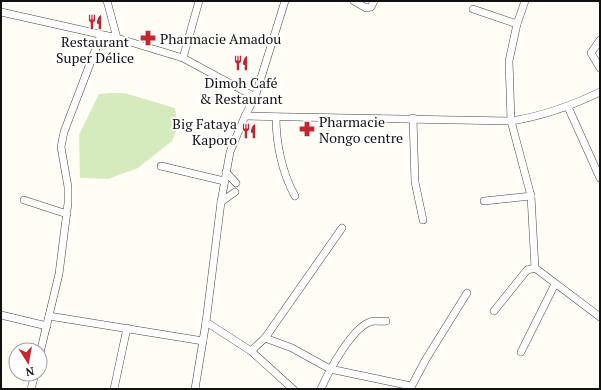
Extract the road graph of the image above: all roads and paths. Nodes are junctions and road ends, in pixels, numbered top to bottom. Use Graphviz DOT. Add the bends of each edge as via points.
graph roads {
  1 [pos="107,1"];
  2 [pos="199,1"];
  3 [pos="285,1"];
  4 [pos="354,1"];
  5 [pos="374,1"];
  6 [pos="525,1"];
  7 [pos="473,9"];
  8 [pos="1,12"];
  9 [pos="517,24"];
  10 [pos="100,35"];
  11 [pos="117,38"];
  12 [pos="600,40"];
  13 [pos="183,58"];
  14 [pos="600,68"];
  15 [pos="600,92"];
  16 [pos="255,97"];
  17 [pos="568,107"];
  18 [pos="245,116"];
  19 [pos="276,117"];
  20 [pos="414,118"];
  21 [pos="511,121"];
  22 [pos="161,166"];
  23 [pos="226,172"];
  24 [pos="600,178"];
  25 [pos="224,181"];
  26 [pos="236,183"];
  27 [pos="235,192"];
  28 [pos="295,196"];
  29 [pos="531,196"];
  30 [pos="24,200"];
  31 [pos="484,201"];
  32 [pos="221,202"];
  33 [pos="67,214"];
  34 [pos="423,220"];
  35 [pos="342,228"];
  36 [pos="535,268"];
  37 [pos="555,284"];
  38 [pos="467,293"];
  39 [pos="494,311"];
  40 [pos="1,315"];
  41 [pos="49,316"];
  42 [pos="600,317"];
  43 [pos="206,322"];
  44 [pos="386,322"];
  45 [pos="47,326"];
  46 [pos="127,328"];
  47 [pos="265,338"];
  48 [pos="43,342"];
  49 [pos="203,342"];
  50 [pos="251,351"];
  51 [pos="521,352"];
  52 [pos="330,369"];
  53 [pos="411,388"];
  54 [pos="114,389"];
  55 [pos="195,389"];
  56 [pos="293,389"];
  57 [pos="321,389"];
  1 -- 11 [label="street"];
  2 -- 13 [label="street"];
  3 -- 16 [label="street"];
  4 -- 5 [label="street" via="366,8 371,7"];
  6 -- 9 [label="street"];
  7 -- 9 [label="street"];
  8 -- 10 [label="street"];
  9 -- 21 [label="street" via="509,61"];
  10 -- 11 [label="street"];
  10 -- 33 [label="street" via="64,132 61,147 68,187"];
  11 -- 13 [label="street"];
  12 -- 14 [label="street" via="591,53"];
  13 -- 16 [label="street"];
  15 -- 17 [label="street"];
  16 -- 18 [label="street"];
  17 -- 21 [label="street" via="539,117"];
  17 -- 24 [label="street"];
  18 -- 19 [label="street"];
  18 -- 23 [label="street" via="230,152"];
  19 -- 20 [label="street"];
  19 -- 28 [label="street" via="276,135 289,186"];
  20 -- 21 [label="street"];
  20 -- 34 [label="street" via="415,182"];
  21 -- 29 [label="street"];
  22 -- 25 [label="street"];
  23 -- 25 [label="street"];
  23 -- 26 [label="street"];
  25 -- 32 [label="street"];
  27 -- 32 [label="street"];
  29 -- 31 [label="street"];
  29 -- 36 [label="street"];
  30 -- 33 [label="street"];
  32 -- 43 [label="street"];
  33 -- 41 [label="street" via="59,274"];
  35 -- 47 [label="street"];
  36 -- 37 [label="street"];
  36 -- 39 [label="street" via="527,270"];
  37 -- 42 [label="street"];
  37 -- 51 [label="street"];
  38 -- 53 [label="street"];
  40 -- 45 [label="street"];
  41 -- 45 [label="street"];
  41 -- 46 [label="street"];
  43 -- 49 [label="street"];
  43 -- 50 [label="street"];
  44 -- 52 [label="street" via="370,322 358,329"];
  45 -- 48 [label="street"];
  46 -- 49 [label="street"];
  46 -- 54 [label="street"];
  47 -- 50 [label="street"];
  47 -- 52 [label="street" via="292,348"];
  49 -- 55 [label="street"];
  50 -- 56 [label="street"];
  52 -- 53 [label="street"];
  52 -- 57 [label="street"];
}
